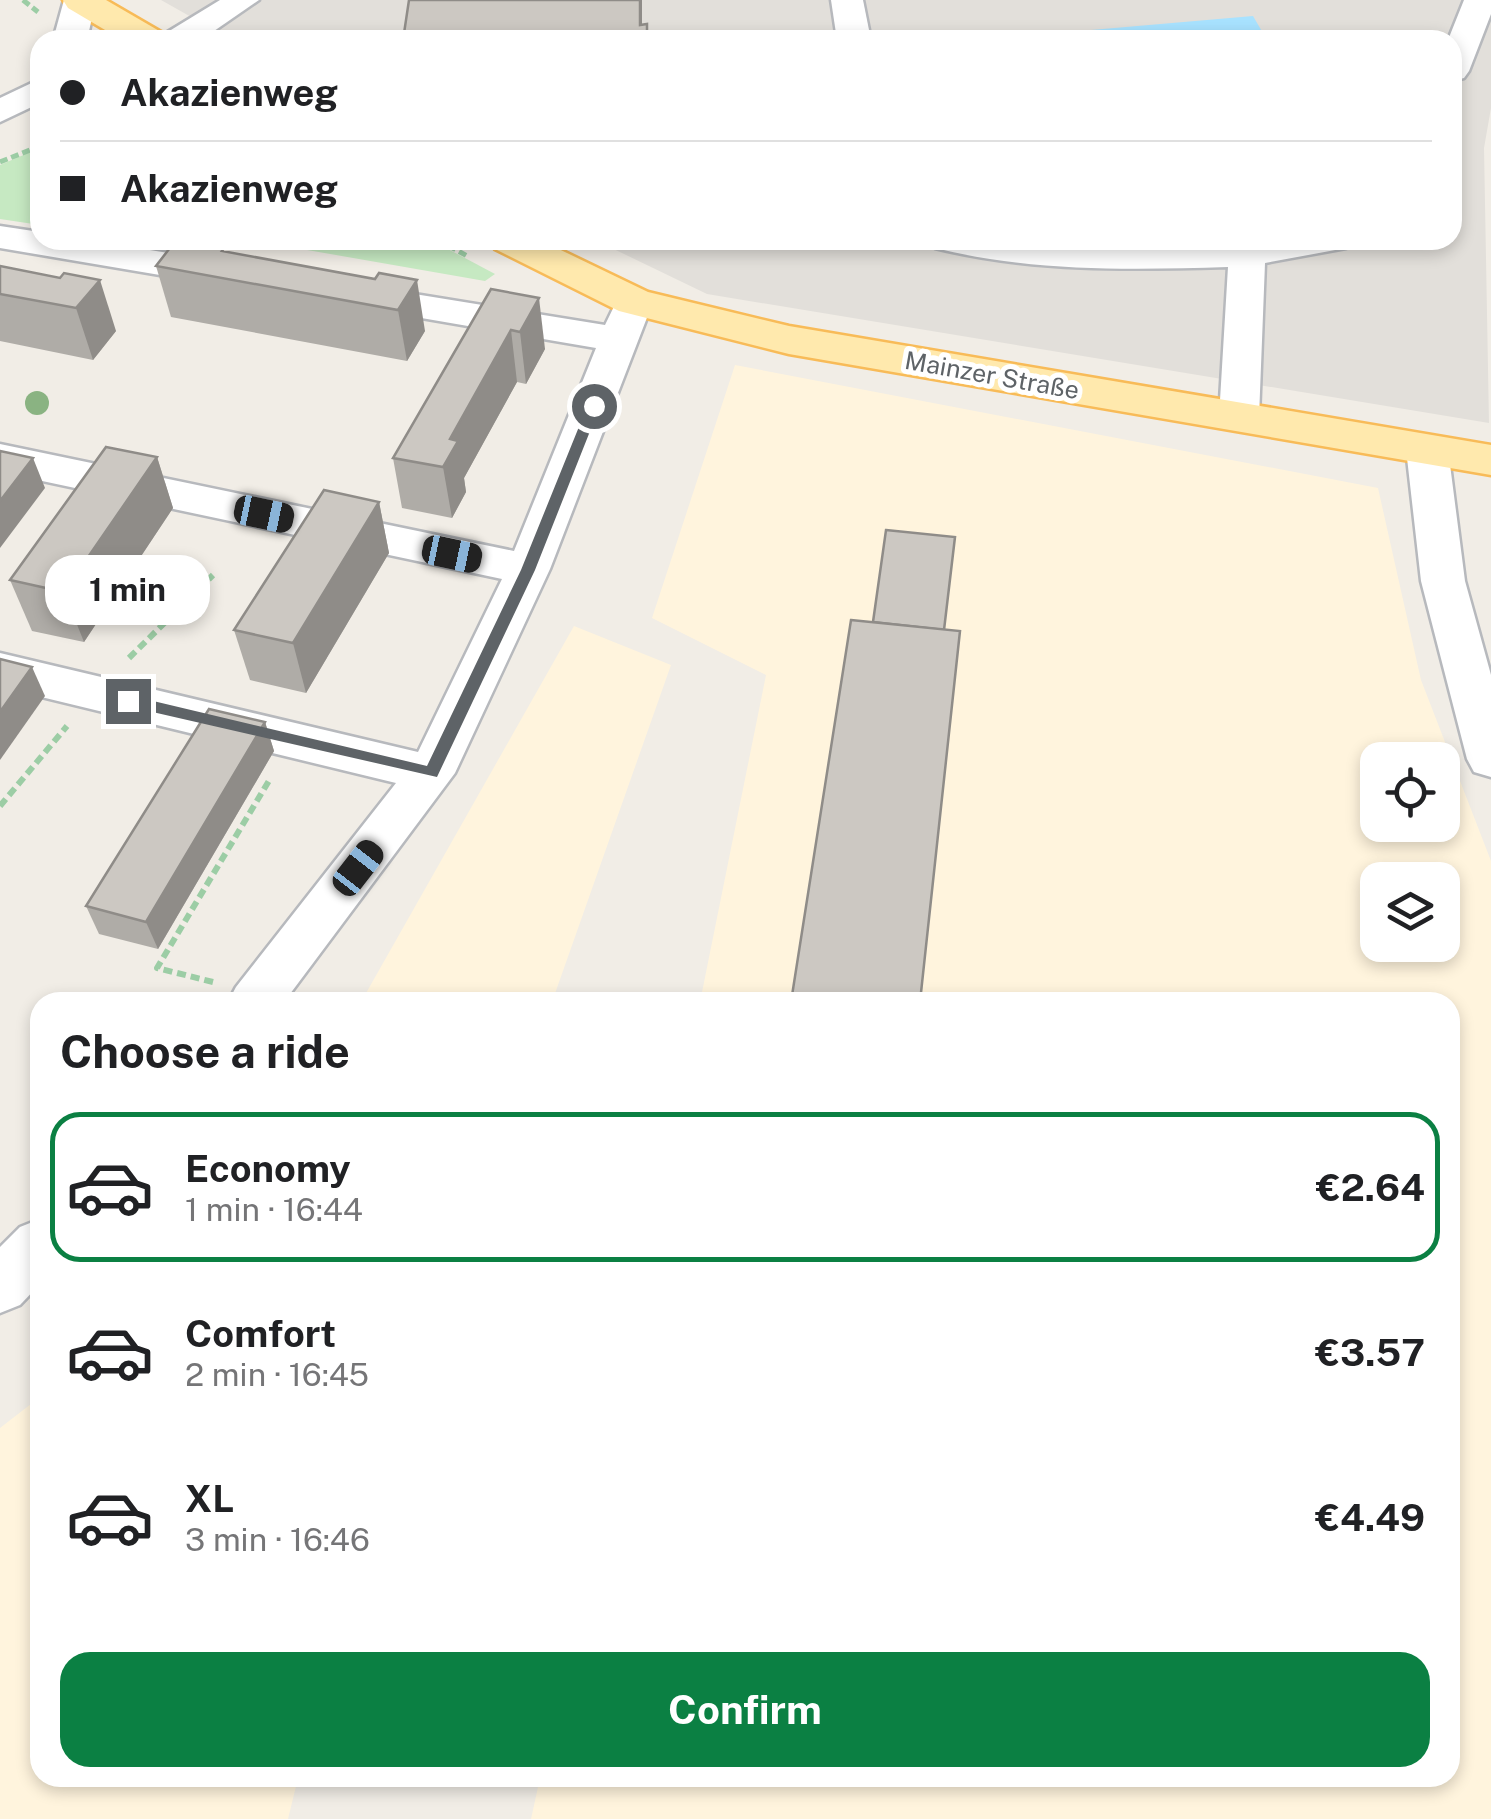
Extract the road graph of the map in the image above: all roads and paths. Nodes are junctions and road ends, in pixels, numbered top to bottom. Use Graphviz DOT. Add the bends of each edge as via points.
graph roads {
  1 [pos="80,0"];
  2 [pos="242,0"];
  3 [pos="847,0"];
  4 [pos="1480,0"];
  5 [pos="72,30"];
  6 [pos="131,30"];
  7 [pos="194,30"];
  8 [pos="852,30"];
  9 [pos="1462,46"];
  10 [pos="30,95"];
  11 [pos="0,112"];
  12 [pos="30,132"];
  13 [pos="0,145"];
  14 [pos="30,150"];
  15 [pos="0,162"];
  16 [pos="0,237"];
  17 [pos="30,242"];
  18 [pos="80,250"];
  19 [pos="528,250"];
  20 [pos="988,250"];
  21 [pos="1276,250"];
  22 [pos="1248,255"];
  23 [pos="252,278"];
  24 [pos="310,288"];
  25 [pos="627,321"];
  26 [pos="1239,417"];
  27 [pos="1427,449"];
  28 [pos="0,458"];
  29 [pos="1491,460"];
  30 [pos="528,570"];
  31 [pos="0,670"];
  32 [pos="294,740"];
  33 [pos="1491,758"];
  34 [pos="432,773"];
  35 [pos="237,992"];
  36 [pos="262,992"];
  37 [pos="30,1255"];
  38 [pos="0,1286"];
  1 -- 5 [label="street"];
  1 -- 6 [label="main road"];
  2 -- 7 [label="street"];
  3 -- 8 [label="street"];
  4 -- 9 [label="street"];
  10 -- 11 [label="street"];
  12 -- 13 [label="street"];
  14 -- 15 [label="path"];
  16 -- 17 [label="street"];
  18 -- 23 [label="street"];
  19 -- 25 [label="main road, Mainzer Straße" via="585,281"];
  20 -- 22 [label="street" via="1046,258"];
  21 -- 22 [label="street"];
  22 -- 26 [label="street"];
  24 -- 25 [label="street"];
  25 -- 26 [label="main road, Mainzer Straße" via="789,340"];
  25 -- 30 [label="street"];
  26 -- 27 [label="main road, Mainzer Straße"];
  27 -- 29 [label="main road, Mainzer Straße"];
  27 -- 33 [label="street" via="1442,581"];
  28 -- 30 [label="street"];
  30 -- 34 [label="street"];
  31 -- 32 [label="street"];
  32 -- 34 [label="street"];
  32 -- 35 [label="path" via="157,968"];
  34 -- 36 [label="street"];
  37 -- 38 [label="street"];
}
